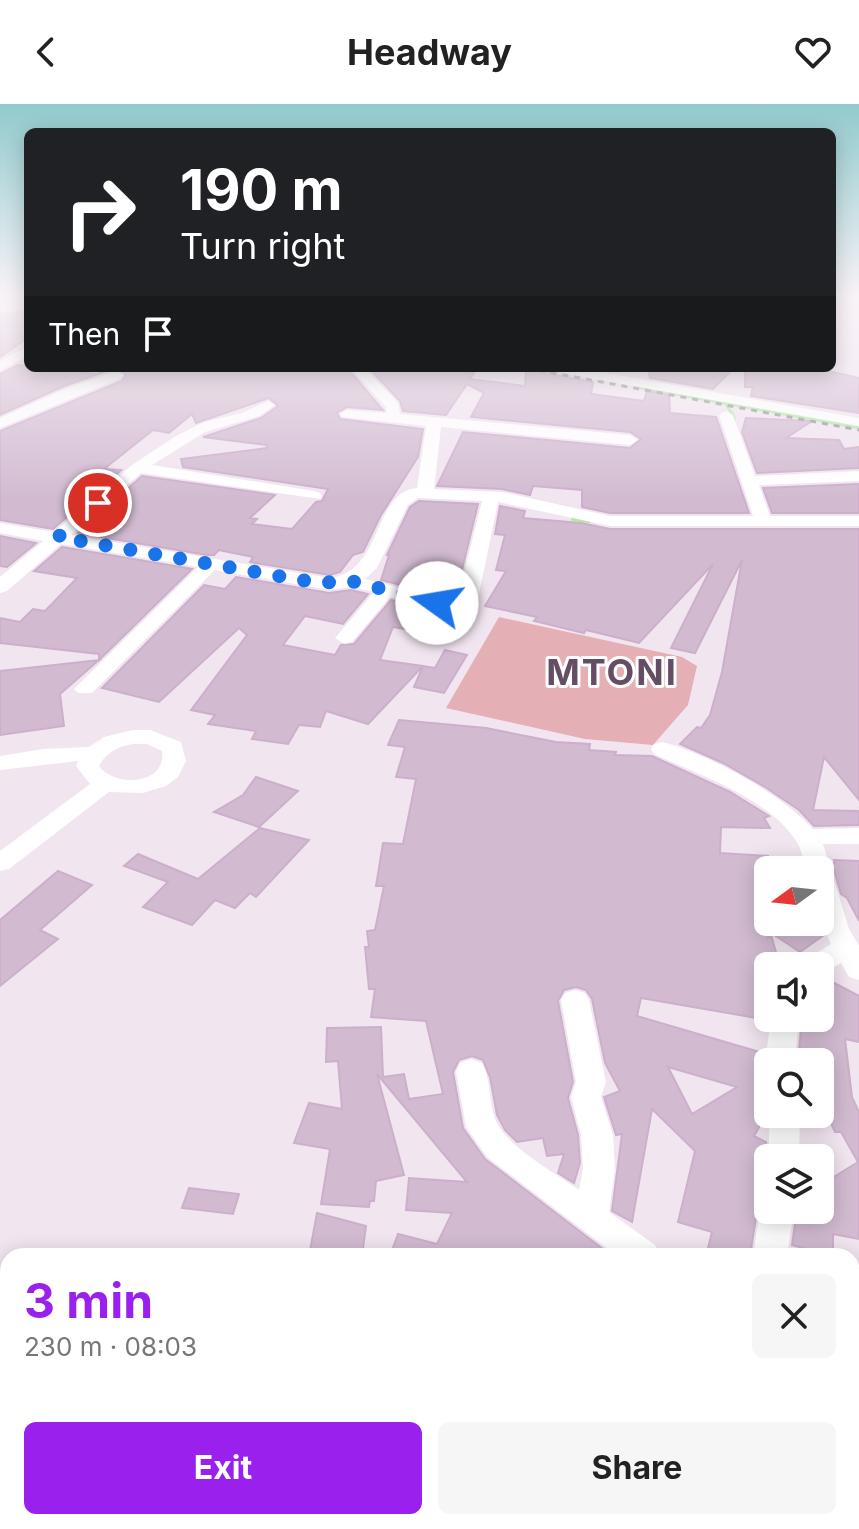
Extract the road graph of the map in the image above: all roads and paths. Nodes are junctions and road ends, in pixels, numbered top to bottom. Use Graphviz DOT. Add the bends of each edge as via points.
graph roads {
  1 [pos="361,372"];
  2 [pos="578,372"];
  3 [pos="116,375"];
  4 [pos="268,405"];
  5 [pos="347,414"];
  6 [pos="726,415"];
  7 [pos="393,418"];
  8 [pos="859,422"];
  9 [pos="434,423"];
  10 [pos="0,424"];
  11 [pos="630,440"];
  12 [pos="138,468"];
  13 [pos="859,476"];
  14 [pos="750,481"];
  15 [pos="425,492"];
  16 [pos="314,496"];
  17 [pos="491,496"];
  18 [pos="859,521"];
  19 [pos="764,523"];
  20 [pos="0,528"];
  21 [pos="58,537"];
  22 [pos="211,564"];
  23 [pos="351,581"];
  24 [pos="0,587"];
  25 [pos="384,592"];
  26 [pos="345,638"];
  27 [pos="85,689"];
  28 [pos="662,749"];
  29 [pos="93,754"];
  30 [pos="0,763"];
  31 [pos="104,785"];
  32 [pos="859,836"];
  33 [pos="807,837"];
  34 [pos="814,856"];
  35 [pos="0,863"];
  36 [pos="834,912"];
  37 [pos="852,959"];
  38 [pos="575,1000"];
  39 [pos="471,1071"];
  40 [pos="591,1219"];
  41 [pos="775,1224"];
  42 [pos="632,1248"];
  43 [pos="771,1248"];
  1 -- 7 [label="street" via="391,402"];
  2 -- 8 [label="street"];
  3 -- 10 [label="street"];
  4 -- 12 [label="street" via="253,416 198,430"];
  5 -- 7 [label="street"];
  6 -- 14 [label="street"];
  7 -- 9 [label="street"];
  9 -- 11 [label="street"];
  9 -- 15 [label="street"];
  12 -- 16 [label="street"];
  12 -- 21 [label="street"];
  13 -- 14 [label="street"];
  14 -- 19 [label="street"];
  15 -- 17 [label="street"];
  15 -- 23 [label="street" via="404,498 368,568"];
  17 -- 19 [label="street" via="610,521"];
  17 -- 25 [label="street" via="466,602 449,605"];
  18 -- 19 [label="street"];
  20 -- 21 [label="street"];
  21 -- 22 [label="street"];
  21 -- 24 [label="street"];
  22 -- 23 [label="street" via="318,583"];
  22 -- 27 [label="street"];
  23 -- 25 [label="street"];
  25 -- 26 [label="street"];
  28 -- 33 [label="street" via="734,782"];
  29 -- 30 [label="street"];
  29 -- 31 [label="street" via="87,766"];
  29 -- 31 [label="street" via="117,740 150,737 173,747 177,756 175,766 153,783"];
  31 -- 35 [label="street"];
  32 -- 33 [label="street"];
  33 -- 34 [label="street"];
  36 -- 37 [label="street"];
  38 -- 40 [label="street" via="599,1158"];
  39 -- 40 [label="street" via="482,1127 498,1148"];
  40 -- 42 [label="street"];
  41 -- 43 [label="street"];
}
